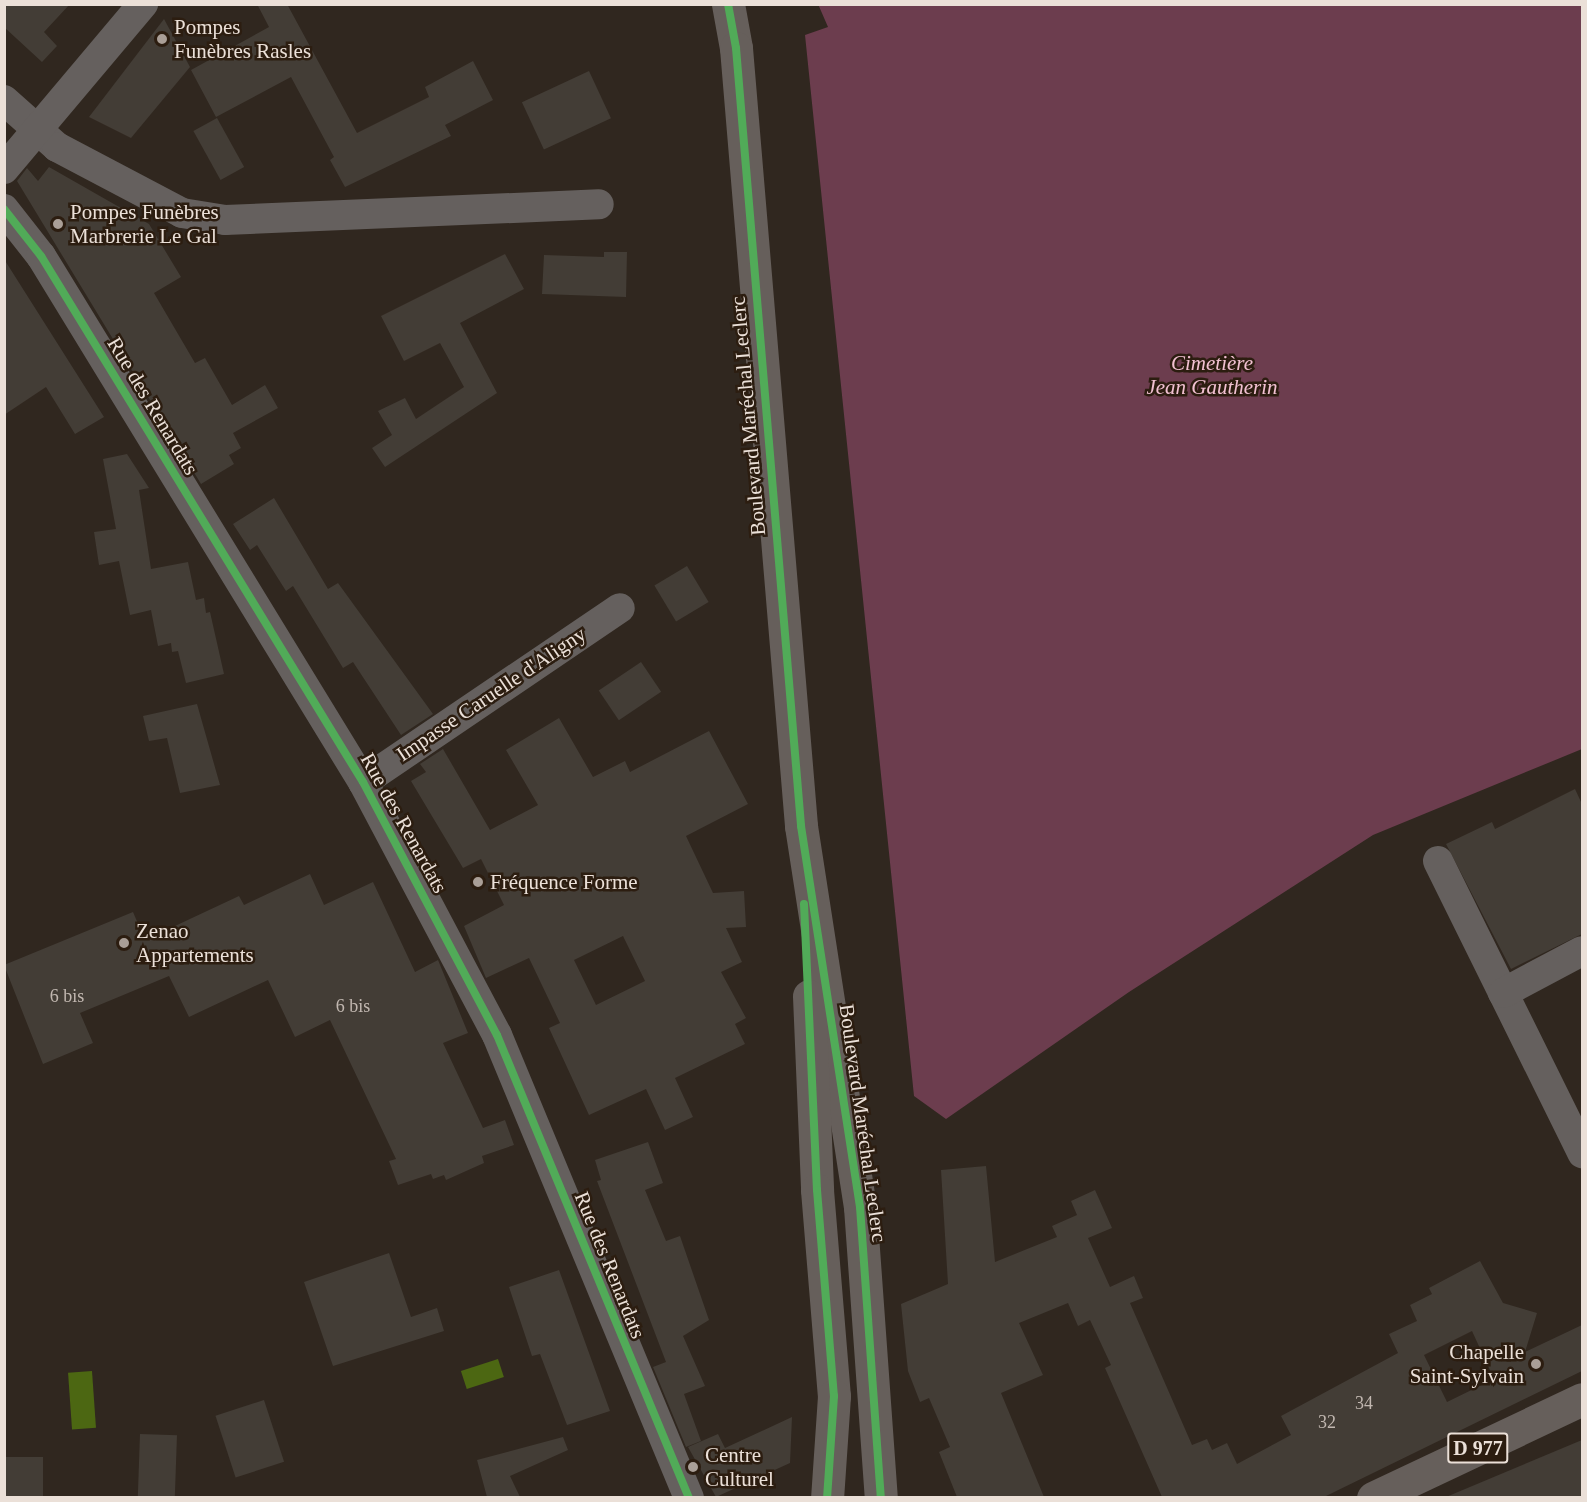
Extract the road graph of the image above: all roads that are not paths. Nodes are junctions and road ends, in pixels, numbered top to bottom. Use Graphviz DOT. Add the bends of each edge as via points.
graph roads {
  1 [pos="143,4"];
  2 [pos="728,4"];
  3 [pos="4,100"];
  4 [pos="38,130"];
  5 [pos="8,165"];
  6 [pos="599,204"];
  7 [pos="4,209"];
  8 [pos="41,256"];
  9 [pos="620,608"];
  10 [pos="363,782"];
  11 [pos="801,826"];
  12 [pos="1438,861"];
  13 [pos="1582,951"];
  14 [pos="1503,993"];
  15 [pos="1582,1153"];
  16 [pos="1582,1399"];
  17 [pos="689,1497"];
  18 [pos="827,1497"];
  19 [pos="881,1497"];
  20 [pos="1373,1497"];
  1 -- 4 [label="street"];
  2 -- 11 [label="main road, Boulevard Maréchal Leclerc" via="736,48"];
  3 -- 4 [label="street"];
  4 -- 5 [label="street"];
  4 -- 6 [label="street" via="57,147 182,213 225,220"];
  5 -- 8 [label="street, Rue des Renardats"];
  7 -- 8 [label="street, Rue des Renardats"];
  8 -- 10 [label="street, Rue des Renardats"];
  9 -- 10 [label="street, Impasse Caruelle d'Aligny"];
  10 -- 17 [label="street, Rue des Renardats" via="497,1035"];
  11 -- 18 [label="main road, Boulevard Maréchal Leclerc" via="817,1190 834,1396"];
  11 -- 19 [label="main road, Boulevard Maréchal Leclerc" via="860,1207"];
  12 -- 14 [label="street"];
  13 -- 14 [label="street"];
  14 -- 15 [label="street"];
  16 -- 20 [label="main road, D 977"];
}
